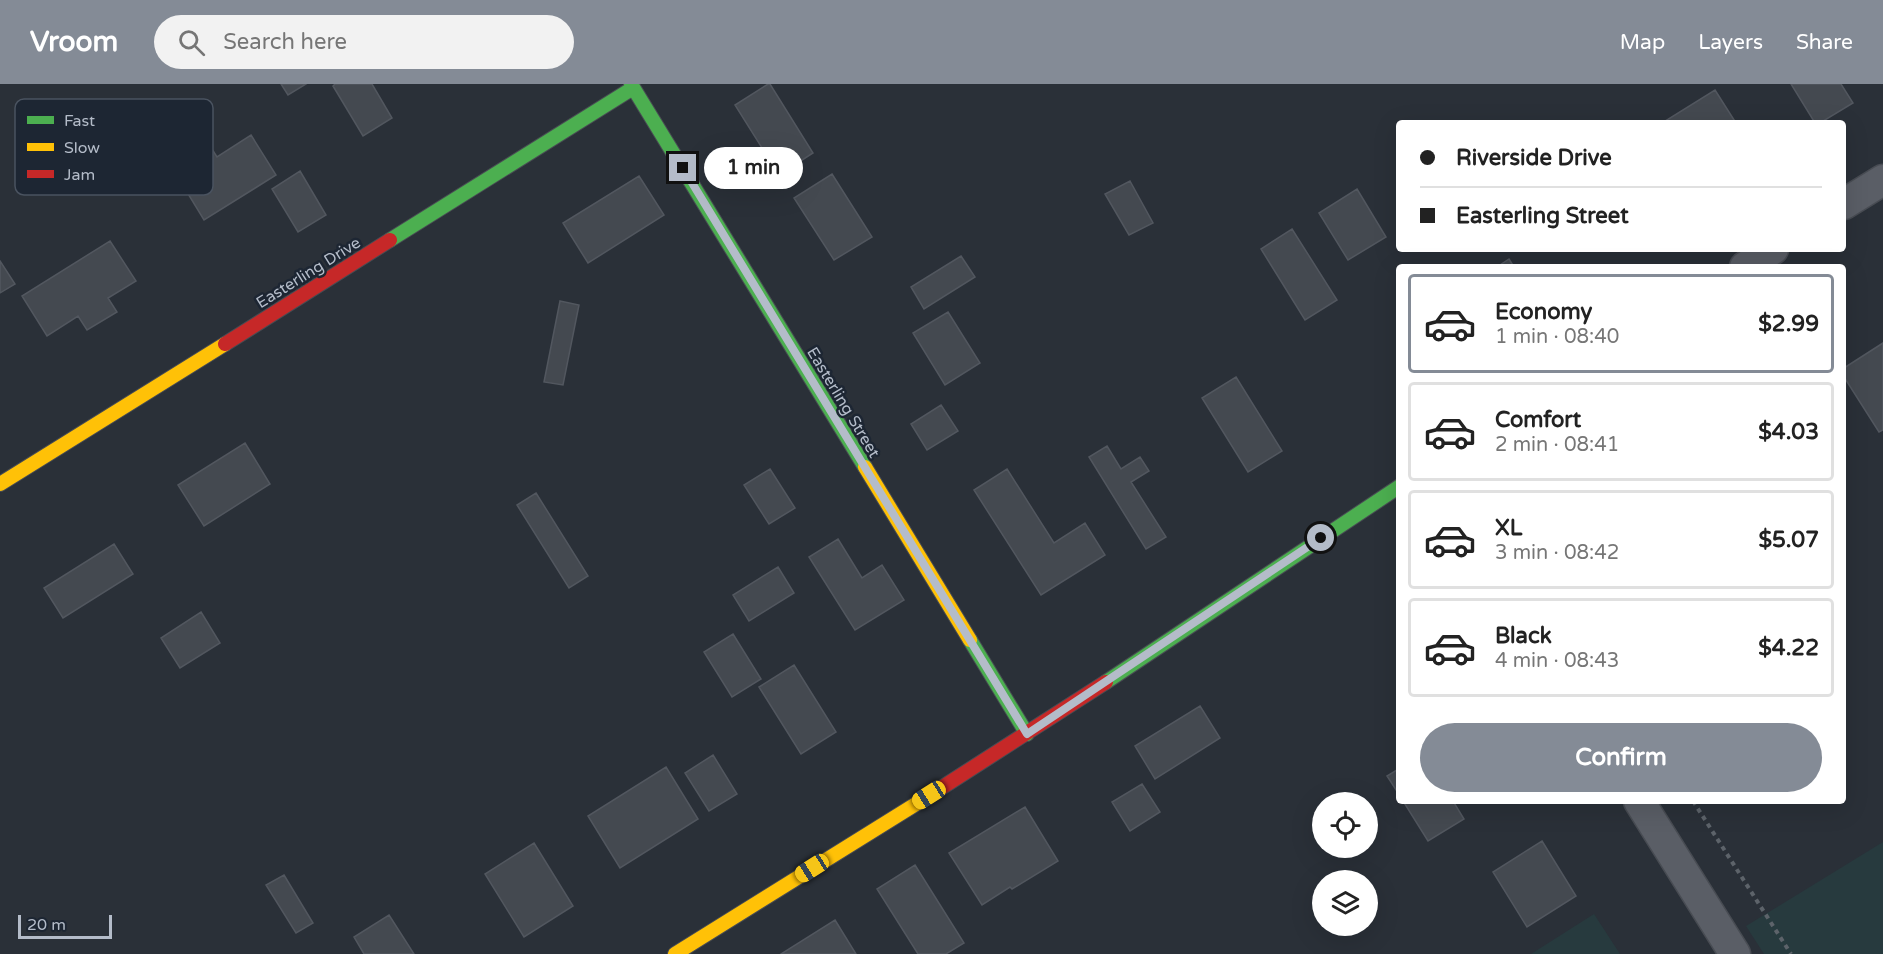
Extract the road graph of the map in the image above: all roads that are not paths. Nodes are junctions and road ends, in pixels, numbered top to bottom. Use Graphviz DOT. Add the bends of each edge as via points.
graph roads {
  1 [pos="632,86"];
  2 [pos="1883,180"];
  3 [pos="1846,203"];
  4 [pos="1768,252"];
  5 [pos="1750,264"];
  6 [pos="0,484"];
  7 [pos="1396,489"];
  8 [pos="1027,734"];
  9 [pos="1641,804"];
  10 [pos="675,954"];
  11 [pos="1735,954"];
  1 -- 6 [label="street, Easterling Drive"];
  1 -- 8 [label="street, Easterling Street"];
  2 -- 3 [label="street"];
  4 -- 5 [label="street"];
  7 -- 8 [label="street"];
  8 -- 10 [label="street"];
  9 -- 11 [label="street"];
}
